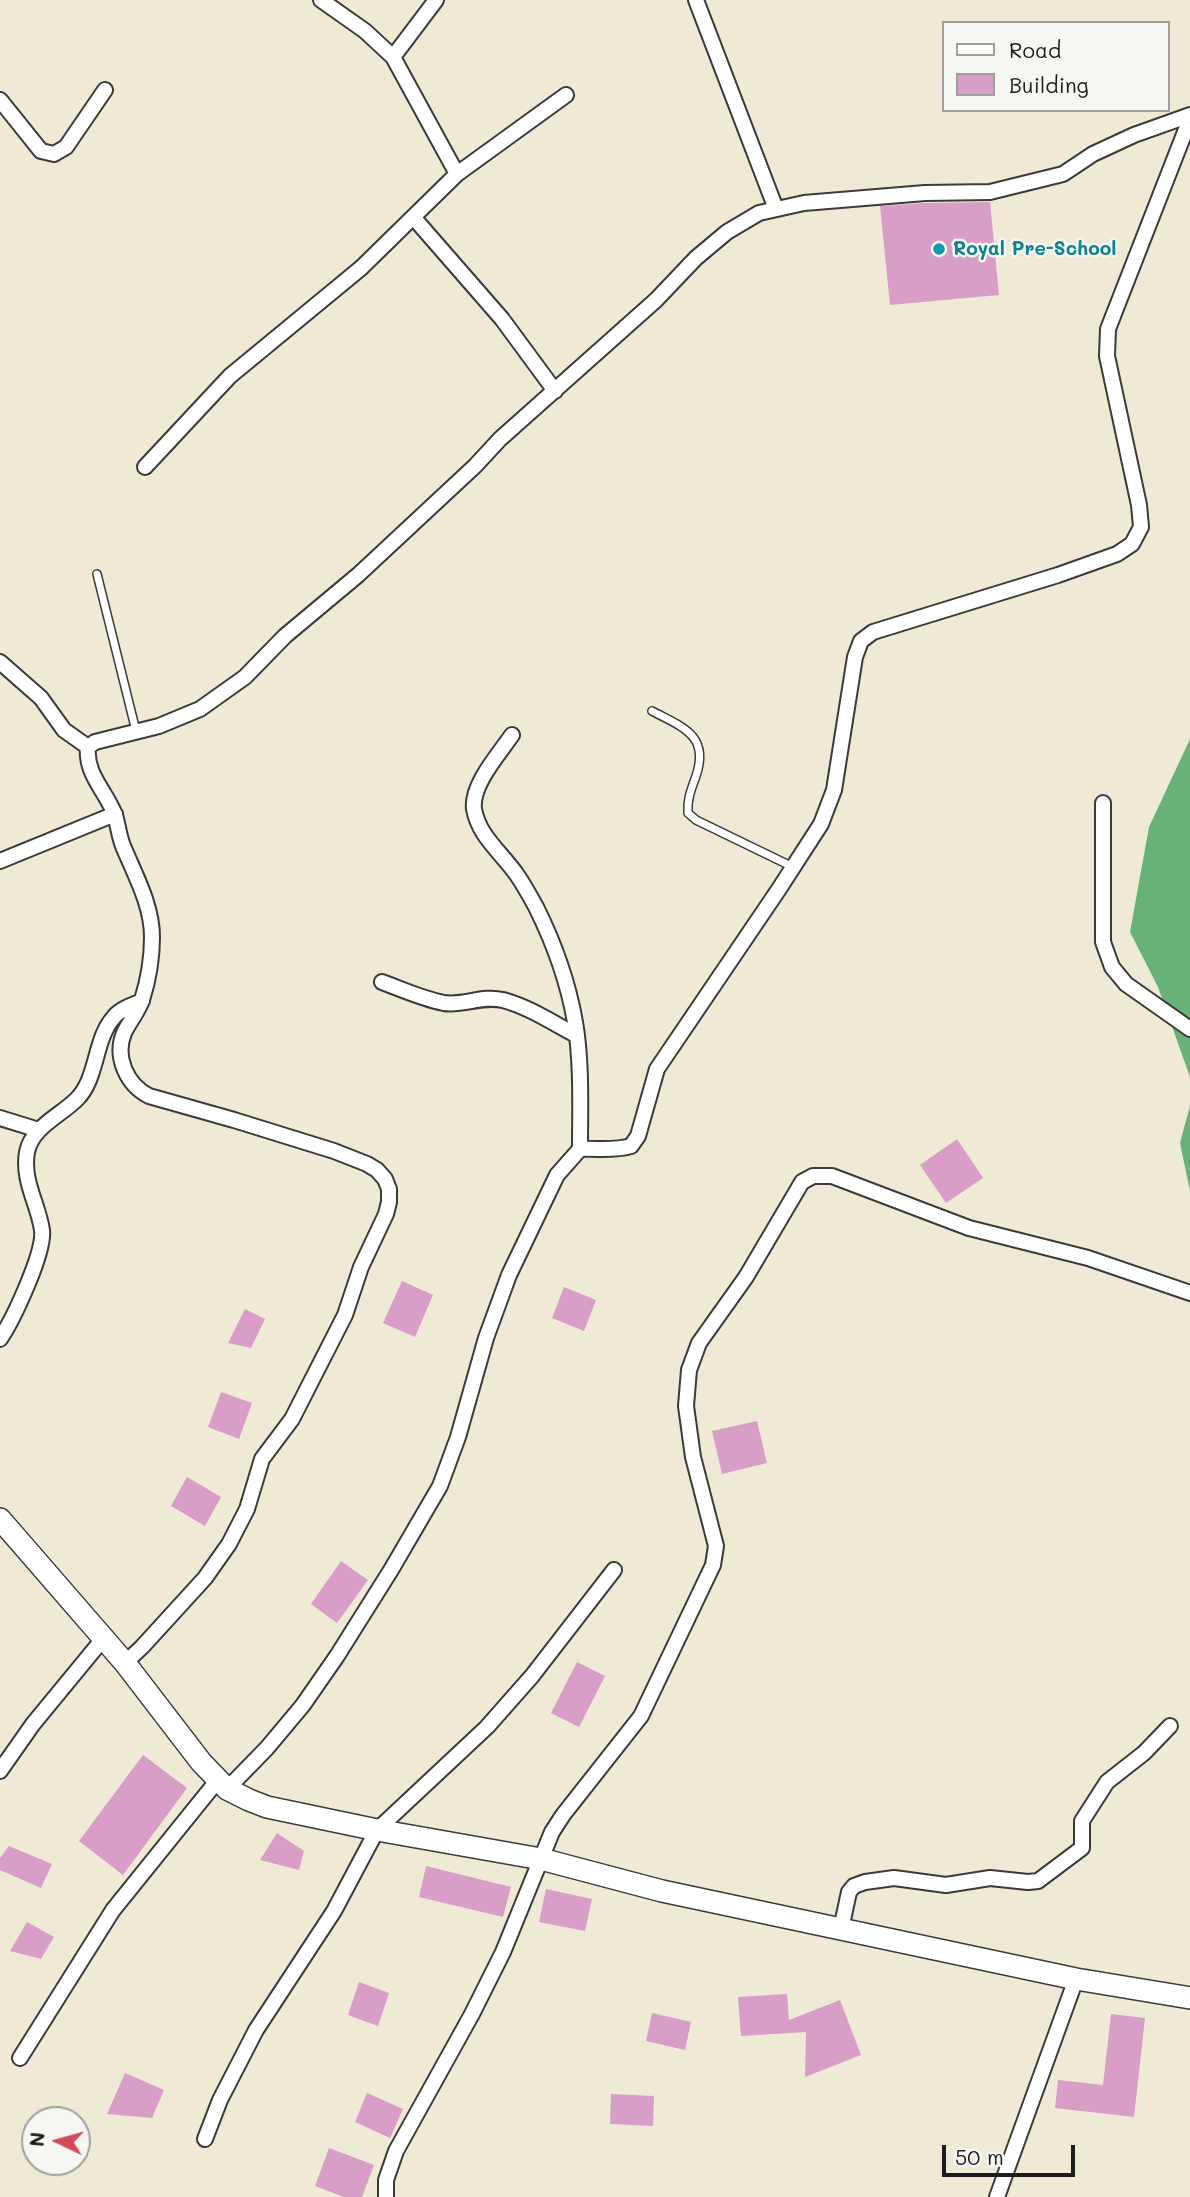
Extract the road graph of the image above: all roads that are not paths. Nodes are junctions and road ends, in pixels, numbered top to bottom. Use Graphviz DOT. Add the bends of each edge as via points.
graph roads {
  1 [pos="321,0"];
  2 [pos="436,0"];
  3 [pos="696,0"];
  4 [pos="393,57"];
  5 [pos="105,90"];
  6 [pos="566,95"];
  7 [pos="0,100"];
  8 [pos="1190,117"];
  9 [pos="457,174"];
  10 [pos="776,209"];
  11 [pos="414,218"];
  12 [pos="555,391"];
  13 [pos="145,467"];
  14 [pos="97,574"];
  15 [pos="0,662"];
  16 [pos="652,711"];
  17 [pos="136,732"];
  18 [pos="512,735"];
  19 [pos="88,747"];
  20 [pos="1103,803"];
  21 [pos="115,814"];
  22 [pos="0,861"];
  23 [pos="793,867"];
  24 [pos="382,982"];
  25 [pos="142,1001"];
  26 [pos="1190,1029"];
  27 [pos="576,1035"];
  28 [pos="0,1118"];
  29 [pos="39,1130"];
  30 [pos="580,1149"];
  31 [pos="1190,1293"];
  32 [pos="0,1339"];
  33 [pos="0,1519"];
  34 [pos="614,1570"];
  35 [pos="103,1639"];
  36 [pos="125,1663"];
  37 [pos="1170,1726"];
  38 [pos="0,1771"];
  39 [pos="222,1785"];
  40 [pos="377,1830"];
  41 [pos="541,1859"];
  42 [pos="841,1929"];
  43 [pos="1076,1979"];
  44 [pos="1190,1998"];
  45 [pos="20,2058"];
  46 [pos="205,2139"];
  47 [pos="386,2197"];
  48 [pos="997,2197"];
  1 -- 4 [label="street"];
  2 -- 4 [label="street"];
  3 -- 10 [label="street"];
  4 -- 9 [label="street"];
  5 -- 7 [label="street" via="66,147 54,154 41,151"];
  6 -- 9 [label="street"];
  8 -- 10 [label="street" via="1134,135 1063,174 990,192 925,193"];
  8 -- 23 [label="street" via="1108,329 1107,356 1141,527 1132,544 1117,554 873,632 861,641 834,790 821,824"];
  9 -- 11 [label="street"];
  10 -- 12 [label="street" via="727,232"];
  11 -- 12 [label="street" via="502,319"];
  11 -- 13 [label="street" via="230,376"];
  12 -- 17 [label="street" via="328,602 285,636 246,677 200,709"];
  14 -- 17 [label="lane"];
  15 -- 19 [label="street" via="41,698 64,730"];
  16 -- 23 [label="lane" via="691,731 697,741 699,759 687,799 688,813"];
  17 -- 19 [label="street"];
  18 -- 27 [label="street" via="475,790 474,807 479,826 536,907 562,967"];
  19 -- 21 [label="street" via="90,771"];
  20 -- 26 [label="street" via="1103,942 1112,967 1126,984"];
  21 -- 22 [label="street"];
  21 -- 25 [label="street" via="150,918 152,937"];
  23 -- 30 [label="street" via="657,1069 631,1146"];
  24 -- 27 [label="street" via="443,1003 502,1000"];
  25 -- 29 [label="street" via="113,1017 78,1098"];
  25 -- 36 [label="street" via="123,1035 121,1052 137,1090 334,1151 377,1170 389,1189 386,1214 345,1315 292,1419 262,1459 247,1509 229,1544 198,1586"];
  27 -- 30 [label="street"];
  28 -- 29 [label="street"];
  29 -- 32 [label="street" via="28,1149 25,1168 42,1231 40,1249"];
  30 -- 39 [label="street" via="557,1175 509,1275 440,1486 303,1705 267,1748"];
  31 -- 41 [label="street" via="1088,1258 969,1228 832,1176 813,1176 802,1182 746,1277 699,1343 689,1370 686,1406 693,1457 716,1546 713,1565 642,1716 563,1815"];
  33 -- 35 [label="street"];
  34 -- 40 [label="street" via="487,1727"];
  35 -- 36 [label="street"];
  35 -- 38 [label="street"];
  36 -- 39 [label="street"];
  37 -- 42 [label="street" via="1107,1782 1082,1821 1082,1848 1044,1877 1028,1882 990,1878 946,1885 894,1878 865,1882 849,1892"];
  39 -- 40 [label="street" via="267,1807"];
  39 -- 45 [label="street" via="113,1910"];
  40 -- 41 [label="street"];
  40 -- 46 [label="street" via="334,1911 256,2030"];
  41 -- 42 [label="street" via="662,1891"];
  41 -- 47 [label="street" via="503,1952 396,2151 386,2180"];
  42 -- 43 [label="street"];
  43 -- 44 [label="street"];
  43 -- 48 [label="street"];
}
